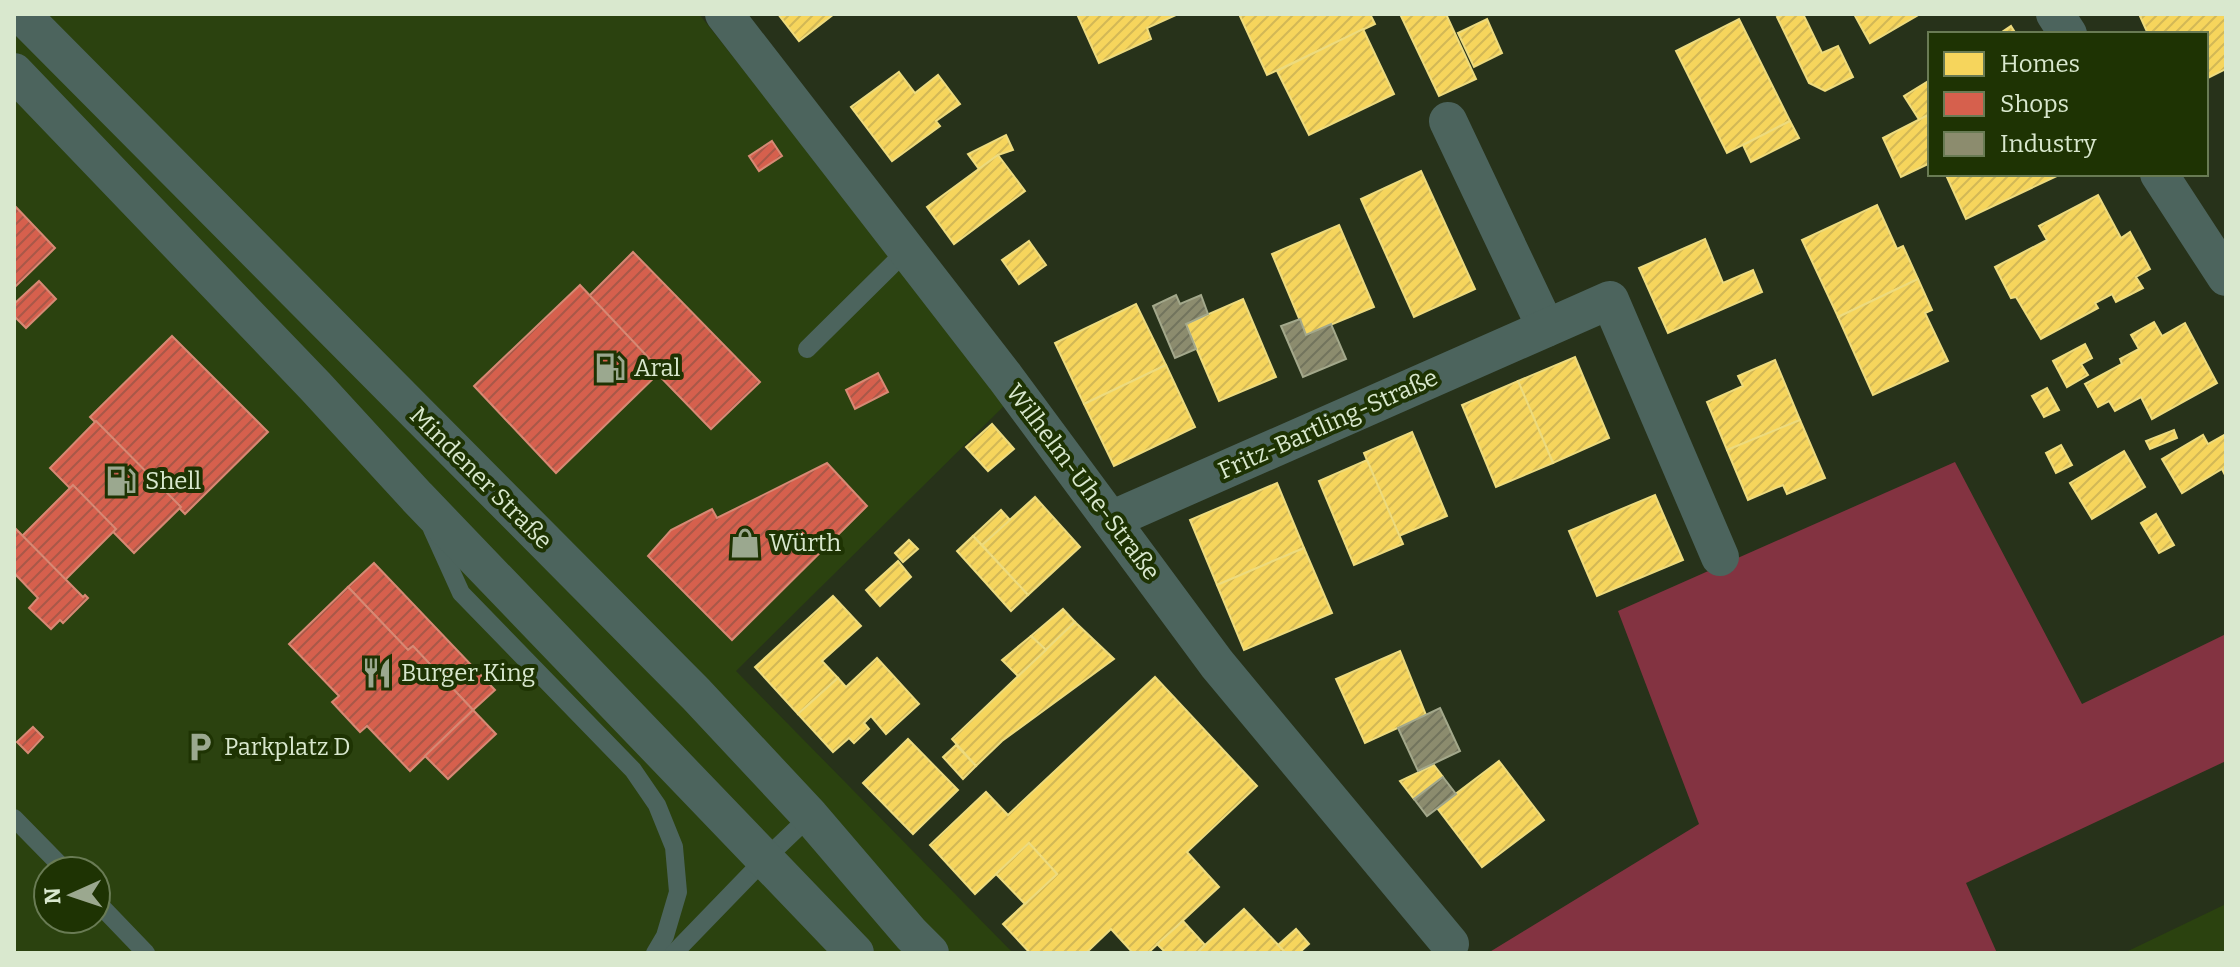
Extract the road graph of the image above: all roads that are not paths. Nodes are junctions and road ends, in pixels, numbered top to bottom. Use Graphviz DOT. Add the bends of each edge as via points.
graph roads {
  1 [pos="21,14"];
  2 [pos="724,14"];
  3 [pos="2055,14"];
  4 [pos="2067,32"];
  5 [pos="14,72"];
  6 [pos="1448,121"];
  7 [pos="2160,176"];
  8 [pos="906,251"];
  9 [pos="2226,277"];
  10 [pos="1546,328"];
  11 [pos="807,349"];
  12 [pos="417,497"];
  13 [pos="1111,520"];
  14 [pos="1720,557"];
  15 [pos="810,816"];
  16 [pos="14,818"];
  17 [pos="50,855"];
  18 [pos="765,859"];
  19 [pos="112,918"];
  20 [pos="1450,944"];
  21 [pos="146,953"];
  22 [pos="655,953"];
  23 [pos="674,953"];
  24 [pos="855,953"];
  25 [pos="930,953"];
  1 -- 15 [label="street, Mindener Straße" via="696,694"];
  2 -- 8 [label="street, Wilhelm-Uhe-Straße"];
  3 -- 4 [label="street"];
  5 -- 12 [label="street"];
  6 -- 10 [label="street"];
  7 -- 9 [label="street"];
  8 -- 11 [label="lane"];
  8 -- 13 [label="street, Wilhelm-Uhe-Straße"];
  10 -- 13 [label="street, Fritz-Bartling-Straße"];
  10 -- 14 [label="street, Fritz-Bartling-Straße" via="1610,300"];
  12 -- 18 [label="street"];
  12 -- 22 [label="lane" via="461,593 633,770 657,805 674,847 678,892"];
  13 -- 20 [label="street, Wilhelm-Uhe-Straße" via="1217,664"];
  15 -- 18 [label="lane"];
  15 -- 25 [label="street, Mindener Straße"];
  16 -- 17 [label="lane"];
  18 -- 23 [label="lane"];
  18 -- 24 [label="street"];
  19 -- 21 [label="lane"];
}
